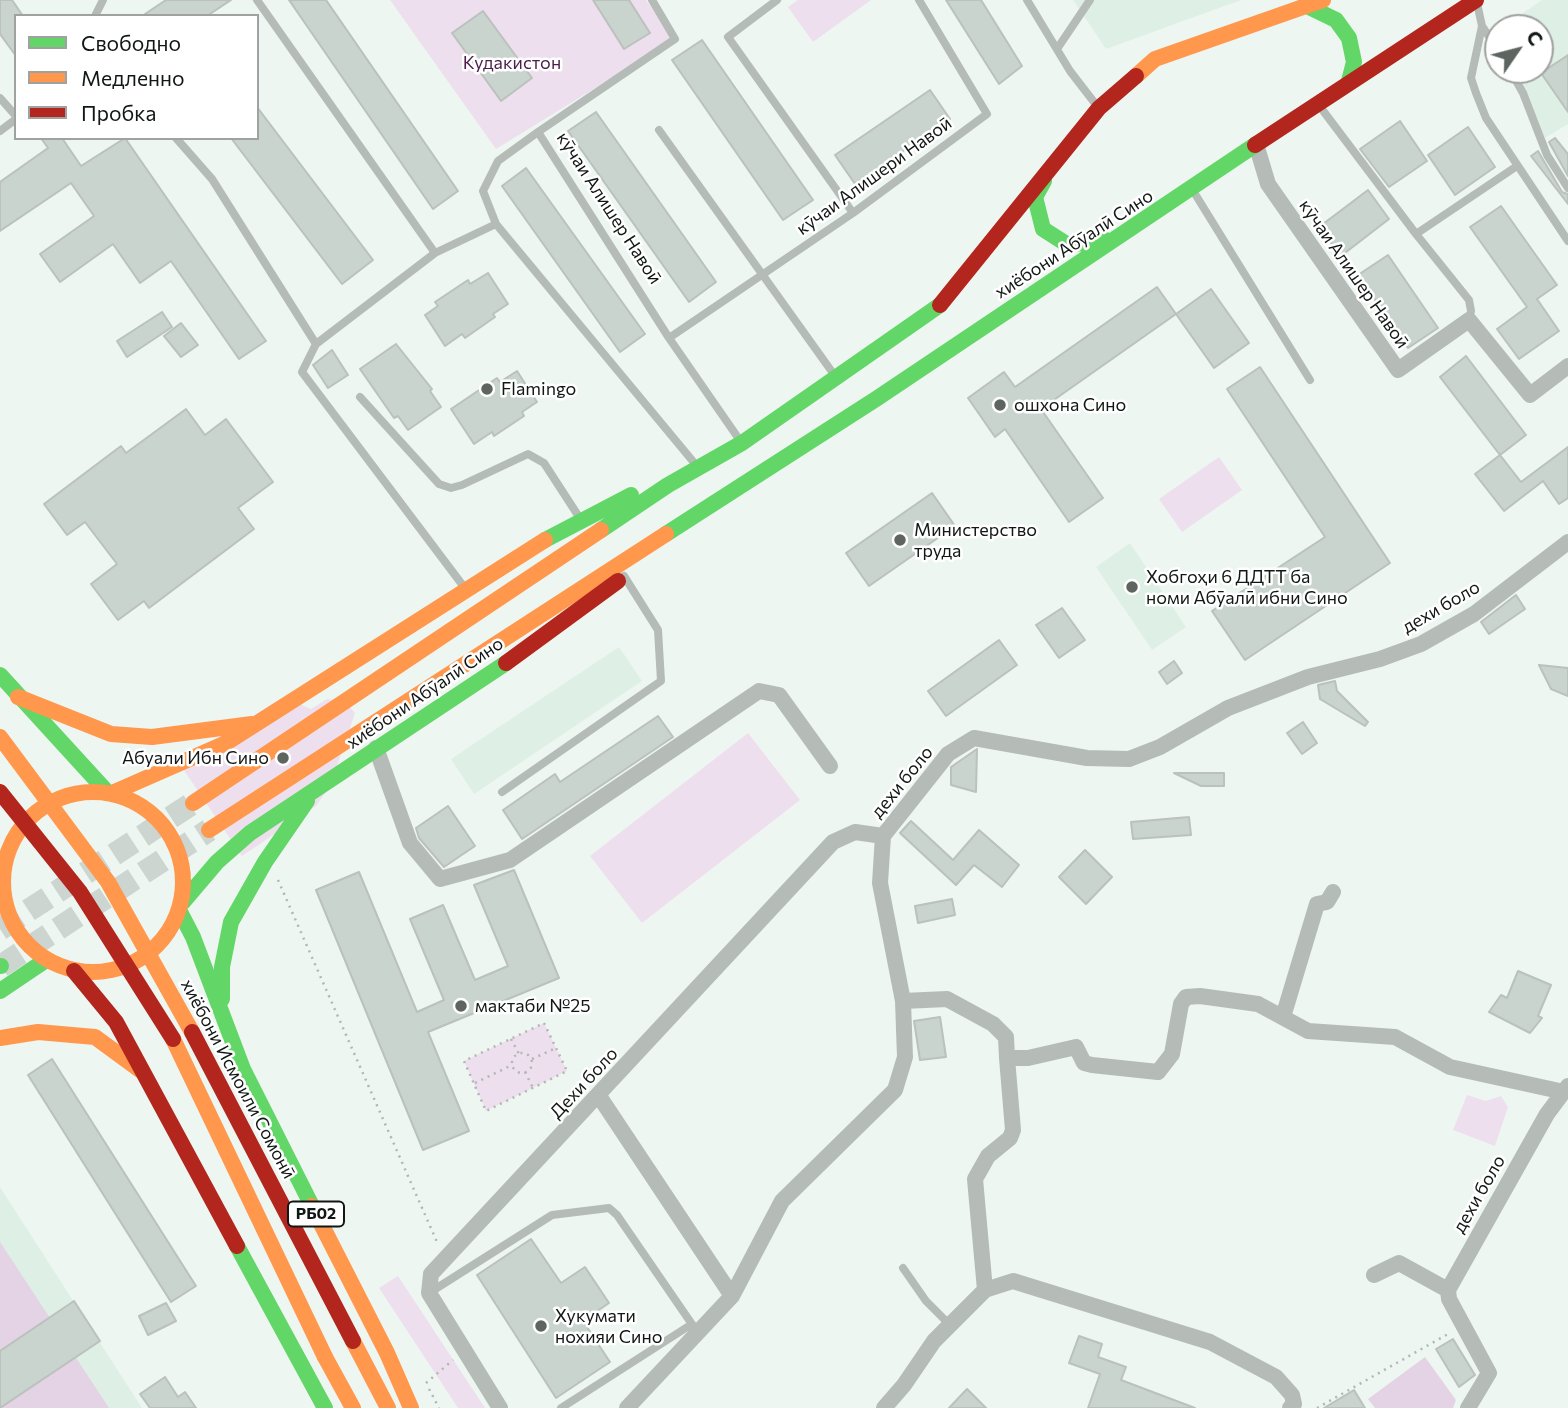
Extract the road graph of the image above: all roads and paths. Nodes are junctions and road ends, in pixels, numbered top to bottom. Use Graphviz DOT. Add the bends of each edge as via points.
graph roads {
  1 [pos="257,0"];
  2 [pos="652,0"];
  3 [pos="777,0"];
  4 [pos="919,0"];
  5 [pos="1027,0"];
  6 [pos="1090,0"];
  7 [pos="1323,0"];
  8 [pos="1476,0"];
  9 [pos="1306,5"];
  10 [pos="1482,26"];
  11 [pos="1484,29"];
  12 [pos="1057,50"];
  13 [pos="1349,81"];
  14 [pos="1518,84"];
  15 [pos="0,98"];
  16 [pos="1317,103"];
  17 [pos="1099,108"];
  18 [pos="14,116"];
  19 [pos="14,120"];
  20 [pos="659,130"];
  21 [pos="0,131"];
  22 [pos="538,132"];
  23 [pos="178,140"];
  24 [pos="1256,144"];
  25 [pos="1517,166"];
  26 [pos="1050,169"];
  27 [pos="1568,188"];
  28 [pos="1192,189"];
  29 [pos="853,213"];
  30 [pos="496,224"];
  31 [pos="1416,234"];
  32 [pos="1115,239"];
  33 [pos="1568,241"];
  34 [pos="435,253"];
  35 [pos="761,276"];
  36 [pos="1469,320"];
  37 [pos="669,338"];
  38 [pos="316,344"];
  39 [pos="1568,366"];
  40 [pos="837,378"];
  41 [pos="1310,380"];
  42 [pos="360,397"];
  43 [pos="742,443"];
  44 [pos="698,467"];
  45 [pos="668,485"];
  46 [pos="691,516"];
  47 [pos="581,520"];
  48 [pos="1568,542"];
  49 [pos="624,576"];
  50 [pos="465,589"];
  51 [pos="0,676"];
  52 [pos="18,697"];
  53 [pos="257,724"];
  54 [pos="0,737"];
  55 [pos="376,748"];
  56 [pos="830,766"];
  57 [pos="315,790"];
  58 [pos="0,792"];
  59 [pos="502,792"];
  60 [pos="110,793"];
  61 [pos="193,803"];
  62 [pos="209,830"];
  63 [pos="883,836"];
  64 [pos="2,872"];
  65 [pos="268,884"];
  66 [pos="1333,892"];
  67 [pos="181,907"];
  68 [pos="46,960"];
  69 [pos="74,971"];
  70 [pos="0,991"];
  71 [pos="903,1001"];
  72 [pos="1283,1017"];
  73 [pos="223,1020"];
  74 [pos="0,1038"];
  75 [pos="511,1039"];
  76 [pos="556,1048"];
  77 [pos="519,1054"];
  78 [pos="1007,1058"];
  79 [pos="532,1059"];
  80 [pos="512,1065"];
  81 [pos="525,1072"];
  82 [pos="145,1073"];
  83 [pos="474,1083"];
  84 [pos="533,1088"];
  85 [pos="1566,1089"];
  86 [pos="599,1096"];
  87 [pos="444,1259"];
  88 [pos="903,1268"];
  89 [pos="1374,1275"];
  90 [pos="985,1290"];
  91 [pos="1448,1290"];
  92 [pos="429,1293"];
  93 [pos="732,1296"];
  94 [pos="950,1325"];
  95 [pos="1463,1326"];
  96 [pos="695,1329"];
  97 [pos="464,1351"];
  98 [pos="325,1408"];
  99 [pos="353,1408"];
  100 [pos="388,1408"];
  101 [pos="411,1408"];
  102 [pos="439,1408"];
  103 [pos="500,1408"];
  104 [pos="561,1408"];
  105 [pos="627,1408"];
  106 [pos="884,1408"];
  107 [pos="1290,1408"];
  108 [pos="1317,1408"];
  109 [pos="1468,1408"];
  1 -- 34 [label="lane"];
  2 -- 22 [label="lane, кӯчаи Алишер Навоӣ" via="675,39"];
  3 -- 29 [label="lane" via="728,37"];
  4 -- 29 [label="lane, кӯчаи Алишери Навоӣ" via="987,114"];
  5 -- 12 [label="lane"];
  6 -- 12 [label="lane"];
  7 -- 9 [label="main road, хиёбони Абӯалӣ Сино"];
  8 -- 10 [label="lane"];
  8 -- 13 [label="main road, хиёбони Абӯалӣ Сино"];
  9 -- 13 [label="main road" via="1336,20 1349,38 1354,62"];
  9 -- 17 [label="main road, хиёбони Абӯалӣ Сино" via="1155,59"];
  10 -- 11 [label="lane"];
  10 -- 25 [label="lane" via="1471,78 1486,118"];
  12 -- 17 [label="lane"];
  13 -- 16 [label="main road, хиёбони Абӯалӣ Сино"];
  14 -- 27 [label="lane" via="1547,155"];
  15 -- 18 [label="lane"];
  16 -- 24 [label="main road, хиёбони Абӯалӣ Сино"];
  16 -- 31 [label="lane"];
  17 -- 26 [label="main road, хиёбони Абӯалӣ Сино"];
  19 -- 21 [label="lane"];
  20 -- 35 [label="lane"];
  22 -- 30 [label="lane" via="498,161 483,191"];
  22 -- 37 [label="lane, кӯчаи Алишер Навоӣ"];
  23 -- 38 [label="lane" via="212,179"];
  24 -- 28 [label="main road, хиёбони Абӯалӣ Сино"];
  24 -- 36 [label="street, кӯчаи Алишер Навоӣ" via="1268,184 1398,370"];
  25 -- 31 [label="lane"];
  25 -- 33 [label="lane"];
  26 -- 32 [label="main road" via="1035,197 1043,229 1068,245"];
  26 -- 40 [label="main road, хиёбони Абӯалӣ Сино" via="935,311"];
  28 -- 32 [label="main road, хиёбони Абӯалӣ Сино"];
  28 -- 41 [label="lane"];
  29 -- 35 [label="lane, кӯчаи Алишери Навоӣ"];
  30 -- 34 [label="lane"];
  30 -- 44 [label="lane"];
  31 -- 36 [label="lane" via="1469,300"];
  32 -- 46 [label="main road, хиёбони Абӯалӣ Сино"];
  34 -- 38 [label="lane"];
  35 -- 37 [label="lane, кӯчаи Алишери Навоӣ"];
  35 -- 40 [label="lane"];
  36 -- 39 [label="street" via="1530,395"];
  37 -- 43 [label="lane, кӯчаи Алишер Навоӣ"];
  38 -- 50 [label="lane" via="302,372"];
  40 -- 43 [label="main road, хиёбони Абӯалӣ Сино"];
  42 -- 47 [label="lane" via="439,484 462,485 528,454 544,463"];
  43 -- 44 [label="main road, хиёбони Абӯалӣ Сино"];
  44 -- 45 [label="main road, хиёбони Абӯалӣ Сино"];
  45 -- 47 [label="main road, хиёбони Абӯалӣ Сино" via="631,495"];
  45 -- 61 [label="main road, хиёбони Абӯалӣ Сино"];
  46 -- 49 [label="main road, хиёбони Абӯалӣ Сино"];
  46 -- 62 [label="main road, хиёбони Абӯалӣ Сино"];
  47 -- 50 [label="main road, хиёбони Абӯалӣ Сино"];
  48 -- 63 [label="street, дехи боло" via="1474,614 1421,644 1308,677 1240,704 1129,759 1087,758 974,738 948,754"];
  49 -- 55 [label="main road, хиёбони Абӯалӣ Сино" via="497,670"];
  49 -- 59 [label="lane" via="658,630 661,681"];
  50 -- 53 [label="main road, хиёбони Абӯалӣ Сино"];
  51 -- 52 [label="main road"];
  52 -- 53 [label="main road" via="111,734 152,737"];
  52 -- 60 [label="main road"];
  53 -- 60 [label="main road, хиёбони Абӯалӣ Сино" via="192,760"];
  54 -- 100 [label="main road, хиёбони Исмоили Сомонӣ, bridge" via="108,883 184,1016"];
  55 -- 56 [label="street" via="410,844 440,879 510,860 759,691 779,695"];
  55 -- 57 [label="main road, хиёбони Абӯалӣ Сино"];
  57 -- 67 [label="main road, хиёбони Абӯалӣ Сино" via="250,833 217,862"];
  57 -- 73 [label="main road" via="265,862 231,922 222,967"];
  58 -- 99 [label="main road, bridge" via="80,892 167,1026"];
  60 -- 64 [label="main road" via="61,797 41,808 23,824"];
  60 -- 67 [label="main road" via="134,801 169,833 180,854 184,878"];
  63 -- 71 [label="street, дехи боло" via="880,883"];
  63 -- 86 [label="street, Дехи боло" via="855,832 833,842"];
  64 -- 68 [label="main road" via="13,925 27,945"];
  65 -- 87 [label="path" via="276,877"];
  66 -- 72 [label="street" via="1327,902 1317,904"];
  67 -- 69 [label="main road" via="168,935 149,955 127,967 101,973"];
  67 -- 73 [label="main road, РБ02"];
  68 -- 69 [label="main road"];
  68 -- 70 [label="main road"];
  69 -- 82 [label="main road" via="116,1022"];
  71 -- 78 [label="street" via="947,999 993,1024 1006,1037"];
  71 -- 93 [label="street, дехи боло" via="905,1057 895,1090 782,1201"];
  72 -- 78 [label="street" via="1258,1004 1186,996 1172,1054 1157,1072 1084,1063 1076,1047"];
  72 -- 85 [label="street" via="1308,1031 1395,1037 1450,1067"];
  73 -- 101 [label="main road, РБ02"];
  74 -- 82 [label="main road" via="38,1032 94,1037"];
  75 -- 76 [label="path" via="544,1023"];
  75 -- 77 [label="path"];
  75 -- 83 [label="path" via="464,1061"];
  76 -- 79 [label="path"];
  76 -- 84 [label="path" via="568,1071"];
  77 -- 79 [label="path"];
  77 -- 80 [label="path"];
  78 -- 90 [label="street" via="1013,1130 1010,1139 988,1156 975,1179"];
  79 -- 81 [label="path"];
  80 -- 81 [label="path"];
  80 -- 83 [label="path"];
  81 -- 84 [label="path"];
  82 -- 98 [label="main road"];
  83 -- 84 [label="path" via="486,1111"];
  85 -- 91 [label="street, дехи боло" via="1547,1114"];
  86 -- 87 [label="street, Дехи боло"];
  86 -- 93 [label="street"];
  87 -- 92 [label="street, Дехи боло" via="430,1274"];
  88 -- 94 [label="lane"];
  89 -- 91 [label="street" via="1399,1263"];
  90 -- 94 [label="street"];
  90 -- 107 [label="street" via="1013,1281 1210,1342 1276,1377 1292,1395"];
  91 -- 95 [label="street"];
  92 -- 96 [label="lane" via="552,1215 608,1208"];
  92 -- 97 [label="street"];
  93 -- 96 [label="street, дехи боло"];
  94 -- 106 [label="street"];
  95 -- 108 [label="path"];
  95 -- 109 [label="street" via="1489,1373"];
  96 -- 104 [label="lane"];
  96 -- 105 [label="street, дехи боло"];
  97 -- 102 [label="path" via="426,1383"];
  97 -- 103 [label="street"];
}
